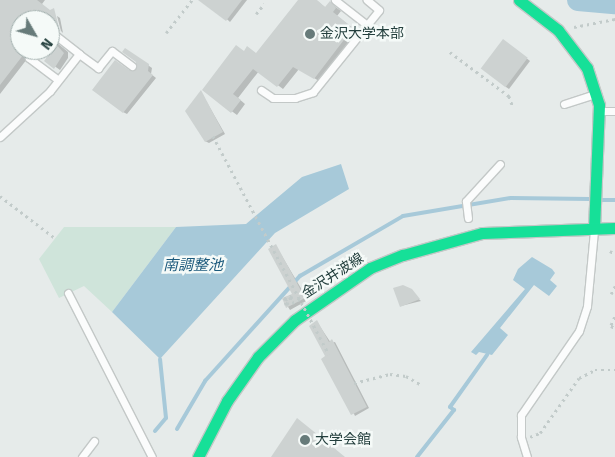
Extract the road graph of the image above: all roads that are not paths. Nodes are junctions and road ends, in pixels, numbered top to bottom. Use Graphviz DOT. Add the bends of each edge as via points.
graph roads {
  1 [pos="335,0"];
  2 [pos="367,0"];
  3 [pos="519,0"];
  4 [pos="367,25"];
  5 [pos="60,39"];
  6 [pos="79,54"];
  7 [pos="32,60"];
  8 [pos="132,66"];
  9 [pos="58,80"];
  10 [pos="261,90"];
  11 [pos="595,94"];
  12 [pos="564,104"];
  13 [pos="599,110"];
  14 [pos="615,111"];
  15 [pos="0,137"];
  16 [pos="500,164"];
  17 [pos="467,216"];
  18 [pos="594,227"];
  19 [pos="615,228"];
  20 [pos="68,293"];
  21 [pos="94,441"];
  22 [pos="82,457"];
  23 [pos="152,457"];
  24 [pos="198,457"];
  25 [pos="527,457"];
  1 -- 4 [label="lane"];
  2 -- 4 [label="lane" via="379,10"];
  3 -- 11 [label="main road" via="558,30 587,68"];
  4 -- 10 [label="lane" via="313,92 294,98 273,98"];
  5 -- 6 [label="lane"];
  6 -- 8 [label="lane" via="98,68 112,50"];
  6 -- 9 [label="lane"];
  7 -- 9 [label="lane"];
  9 -- 15 [label="lane"];
  11 -- 12 [label="lane"];
  11 -- 13 [label="main road"];
  13 -- 14 [label="lane"];
  13 -- 18 [label="main road"];
  16 -- 17 [label="lane" via="466,201"];
  18 -- 19 [label="main road, 金沢井波線"];
  18 -- 24 [label="main road, 金沢井波線" via="482,233 403,255 370,268 295,320 258,357 227,401"];
  18 -- 25 [label="lane" via="587,306 579,331 521,415 522,440"];
  20 -- 23 [label="lane"];
  21 -- 22 [label="lane"];
}
